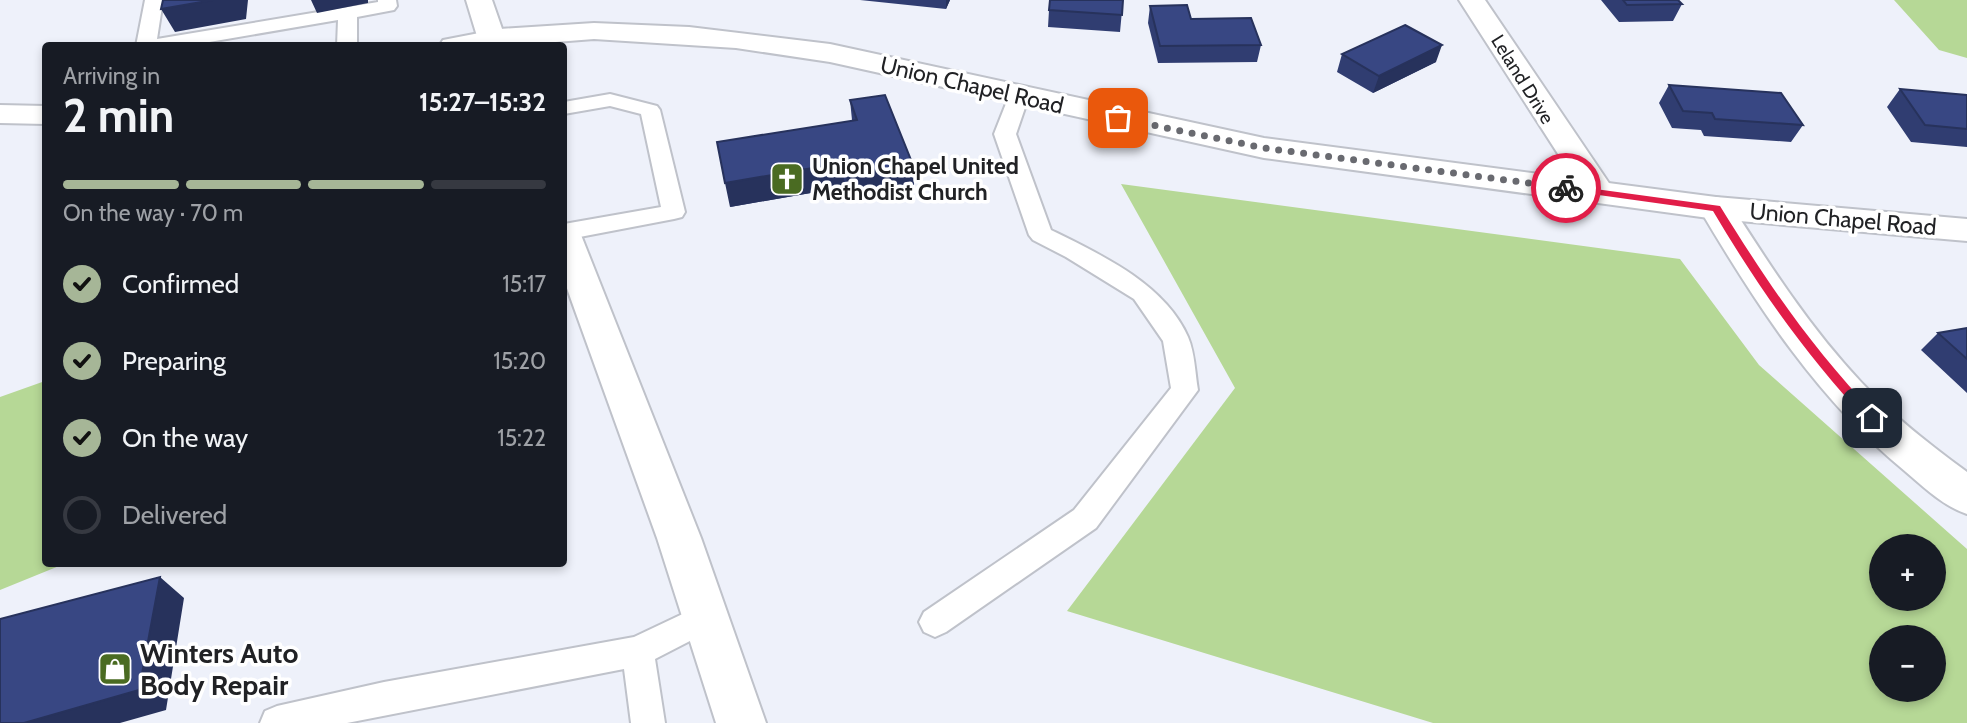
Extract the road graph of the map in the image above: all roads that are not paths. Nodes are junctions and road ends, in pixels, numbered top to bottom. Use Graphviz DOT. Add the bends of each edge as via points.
graph roads {
  1 [pos="155,0"];
  2 [pos="387,0"];
  3 [pos="479,0"];
  4 [pos="1472,0"];
  5 [pos="348,12"];
  6 [pos="493,41"];
  7 [pos="149,42"];
  8 [pos="172,42"];
  9 [pos="347,42"];
  10 [pos="1019,96"];
  11 [pos="567,107"];
  12 [pos="0,114"];
  13 [pos="42,115"];
  14 [pos="1599,192"];
  15 [pos="1716,208"];
  16 [pos="1967,230"];
  17 [pos="567,233"];
  18 [pos="567,242"];
  19 [pos="1967,495"];
  20 [pos="708,616"];
  21 [pos="935,622"];
  22 [pos="638,651"];
  23 [pos="277,723"];
  24 [pos="648,723"];
  25 [pos="741,723"];
  1 -- 7 [label="lane"];
  2 -- 5 [label="lane" via="388,5"];
  3 -- 6 [label="street"];
  4 -- 14 [label="street, Leland Drive"];
  5 -- 8 [label="lane"];
  5 -- 9 [label="lane"];
  6 -- 10 [label="street, Union Chapel Road" via="610,31 684,33 830,53"];
  10 -- 14 [label="street, Union Chapel Road" via="1264,148"];
  10 -- 21 [label="lane" via="1005,134 1041,235 1143,293 1176,339 1185,390 1085,519"];
  11 -- 17 [label="lane" via="610,100 650,110 674,212"];
  12 -- 13 [label="street"];
  14 -- 15 [label="street, Union Chapel Road"];
  15 -- 16 [label="street, Union Chapel Road"];
  15 -- 19 [label="street" via="1751,267 1832,376 1922,463"];
  18 -- 20 [label="street"];
  20 -- 22 [label="lane"];
  20 -- 25 [label="street"];
  22 -- 23 [label="lane" via="384,698"];
  22 -- 24 [label="lane"];
}
